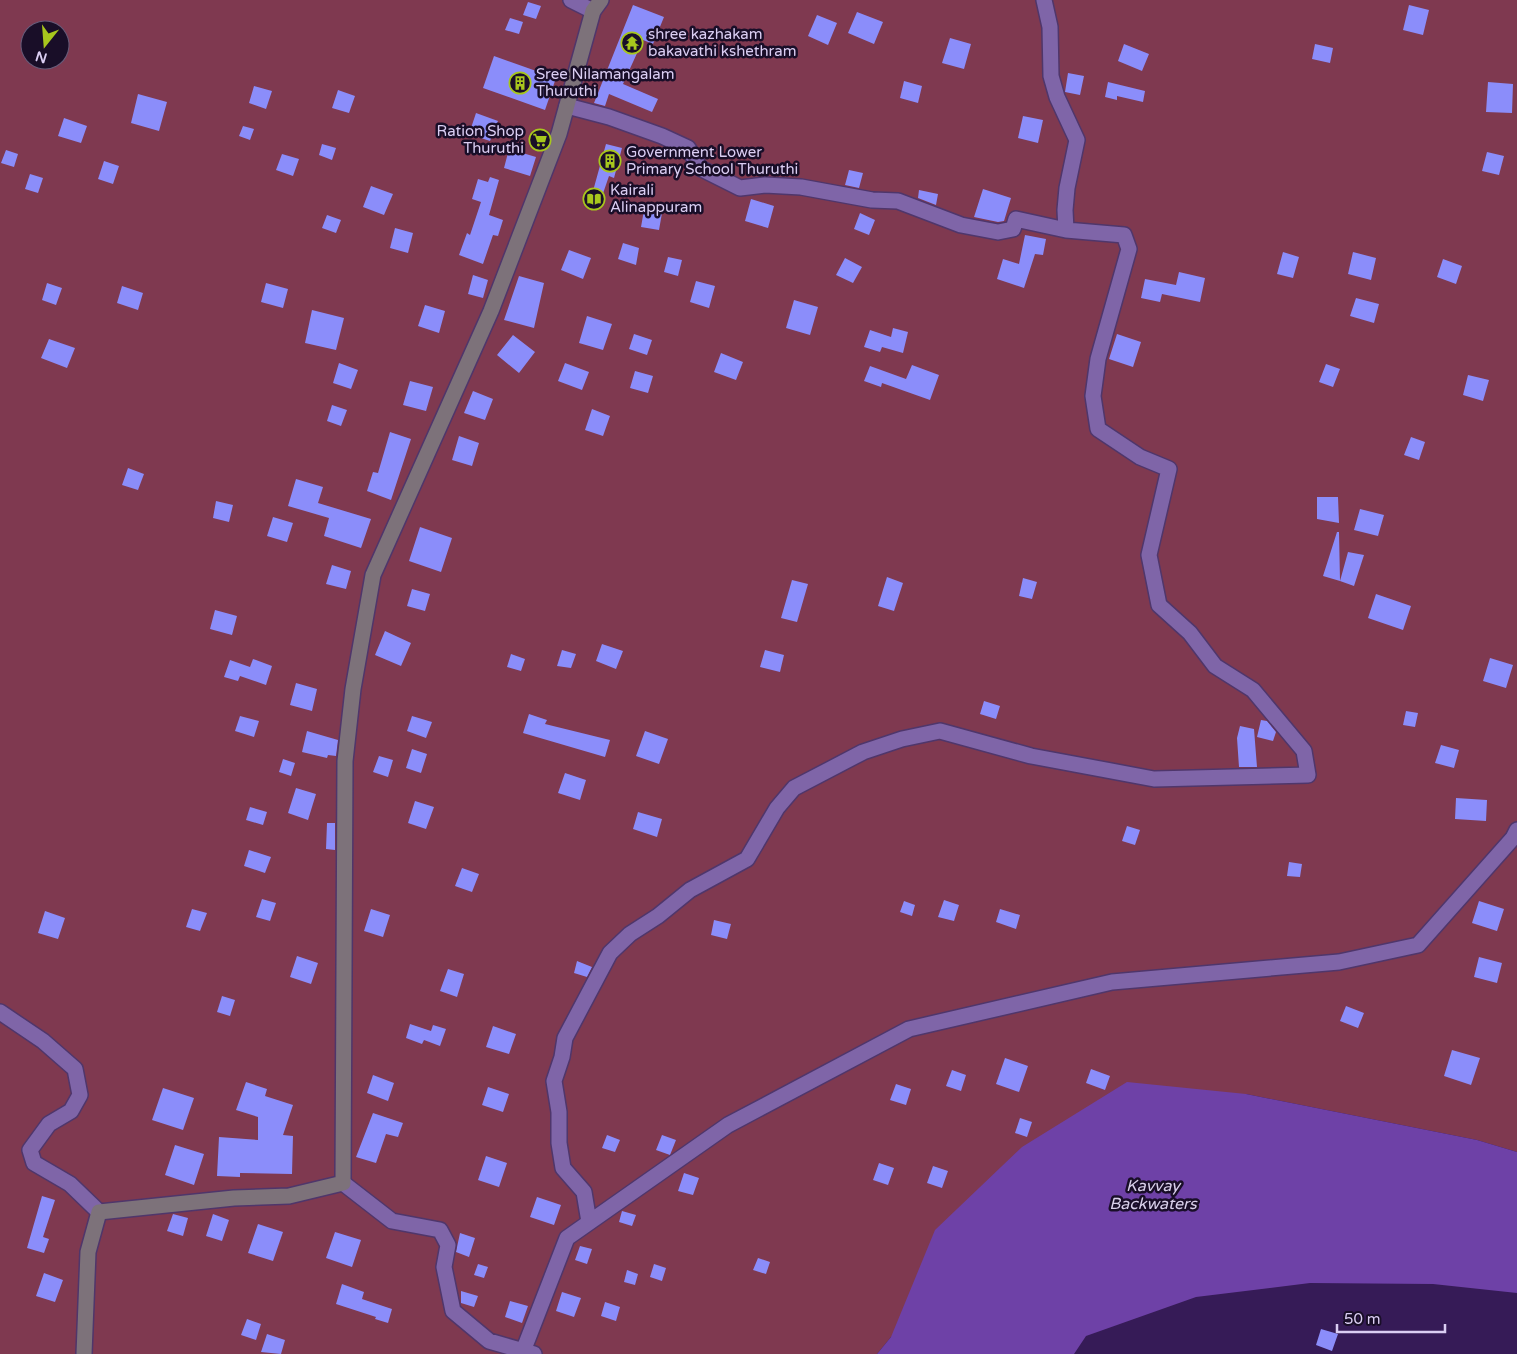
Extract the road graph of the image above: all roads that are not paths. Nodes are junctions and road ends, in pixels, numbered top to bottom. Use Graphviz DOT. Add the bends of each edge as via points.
graph roads {
  1 [pos="571,0"];
  2 [pos="1044,0"];
  3 [pos="597,6"];
  4 [pos="567,106"];
  5 [pos="1066,230"];
  6 [pos="1517,830"];
  7 [pos="0,1012"];
  8 [pos="343,1183"];
  9 [pos="99,1212"];
  10 [pos="589,1222"];
  11 [pos="526,1353"];
  12 [pos="84,1354"];
  1 -- 3 [label="street"];
  2 -- 5 [label="street" via="1050,27 1051,76 1077,140 1067,188"];
  3 -- 4 [label="main road"];
  4 -- 5 [label="street" via="610,117 688,148 700,168 740,188 766,185 801,187 872,200 898,201 961,225 998,232 1013,228 1016,219"];
  4 -- 8 [label="main road" via="491,311 373,576 353,689 345,761"];
  5 -- 10 [label="street" via="1124,235 1129,249 1098,359 1093,396 1098,428 1140,458 1169,469 1149,555 1159,605 1190,633 1215,666 1253,690 1304,751 1308,775 1154,779 1031,756 940,731 863,752 794,788 777,808 747,859 690,890 630,934 610,953 565,1038 554,1081 559,1143 563,1168 584,1192"];
  6 -- 10 [label="street" via="1418,945 1339,962 1112,982 909,1029 728,1125"];
  7 -- 9 [label="street" via="43,1041 75,1069 80,1095 71,1111 49,1124 30,1150 34,1164 70,1184"];
  8 -- 9 [label="main road" via="289,1196 234,1198"];
  8 -- 11 [label="street" via="392,1221 440,1230 448,1245 444,1267 453,1311 489,1341"];
  9 -- 12 [label="main road" via="88,1252"];
  10 -- 11 [label="street" via="567,1238"];
}
